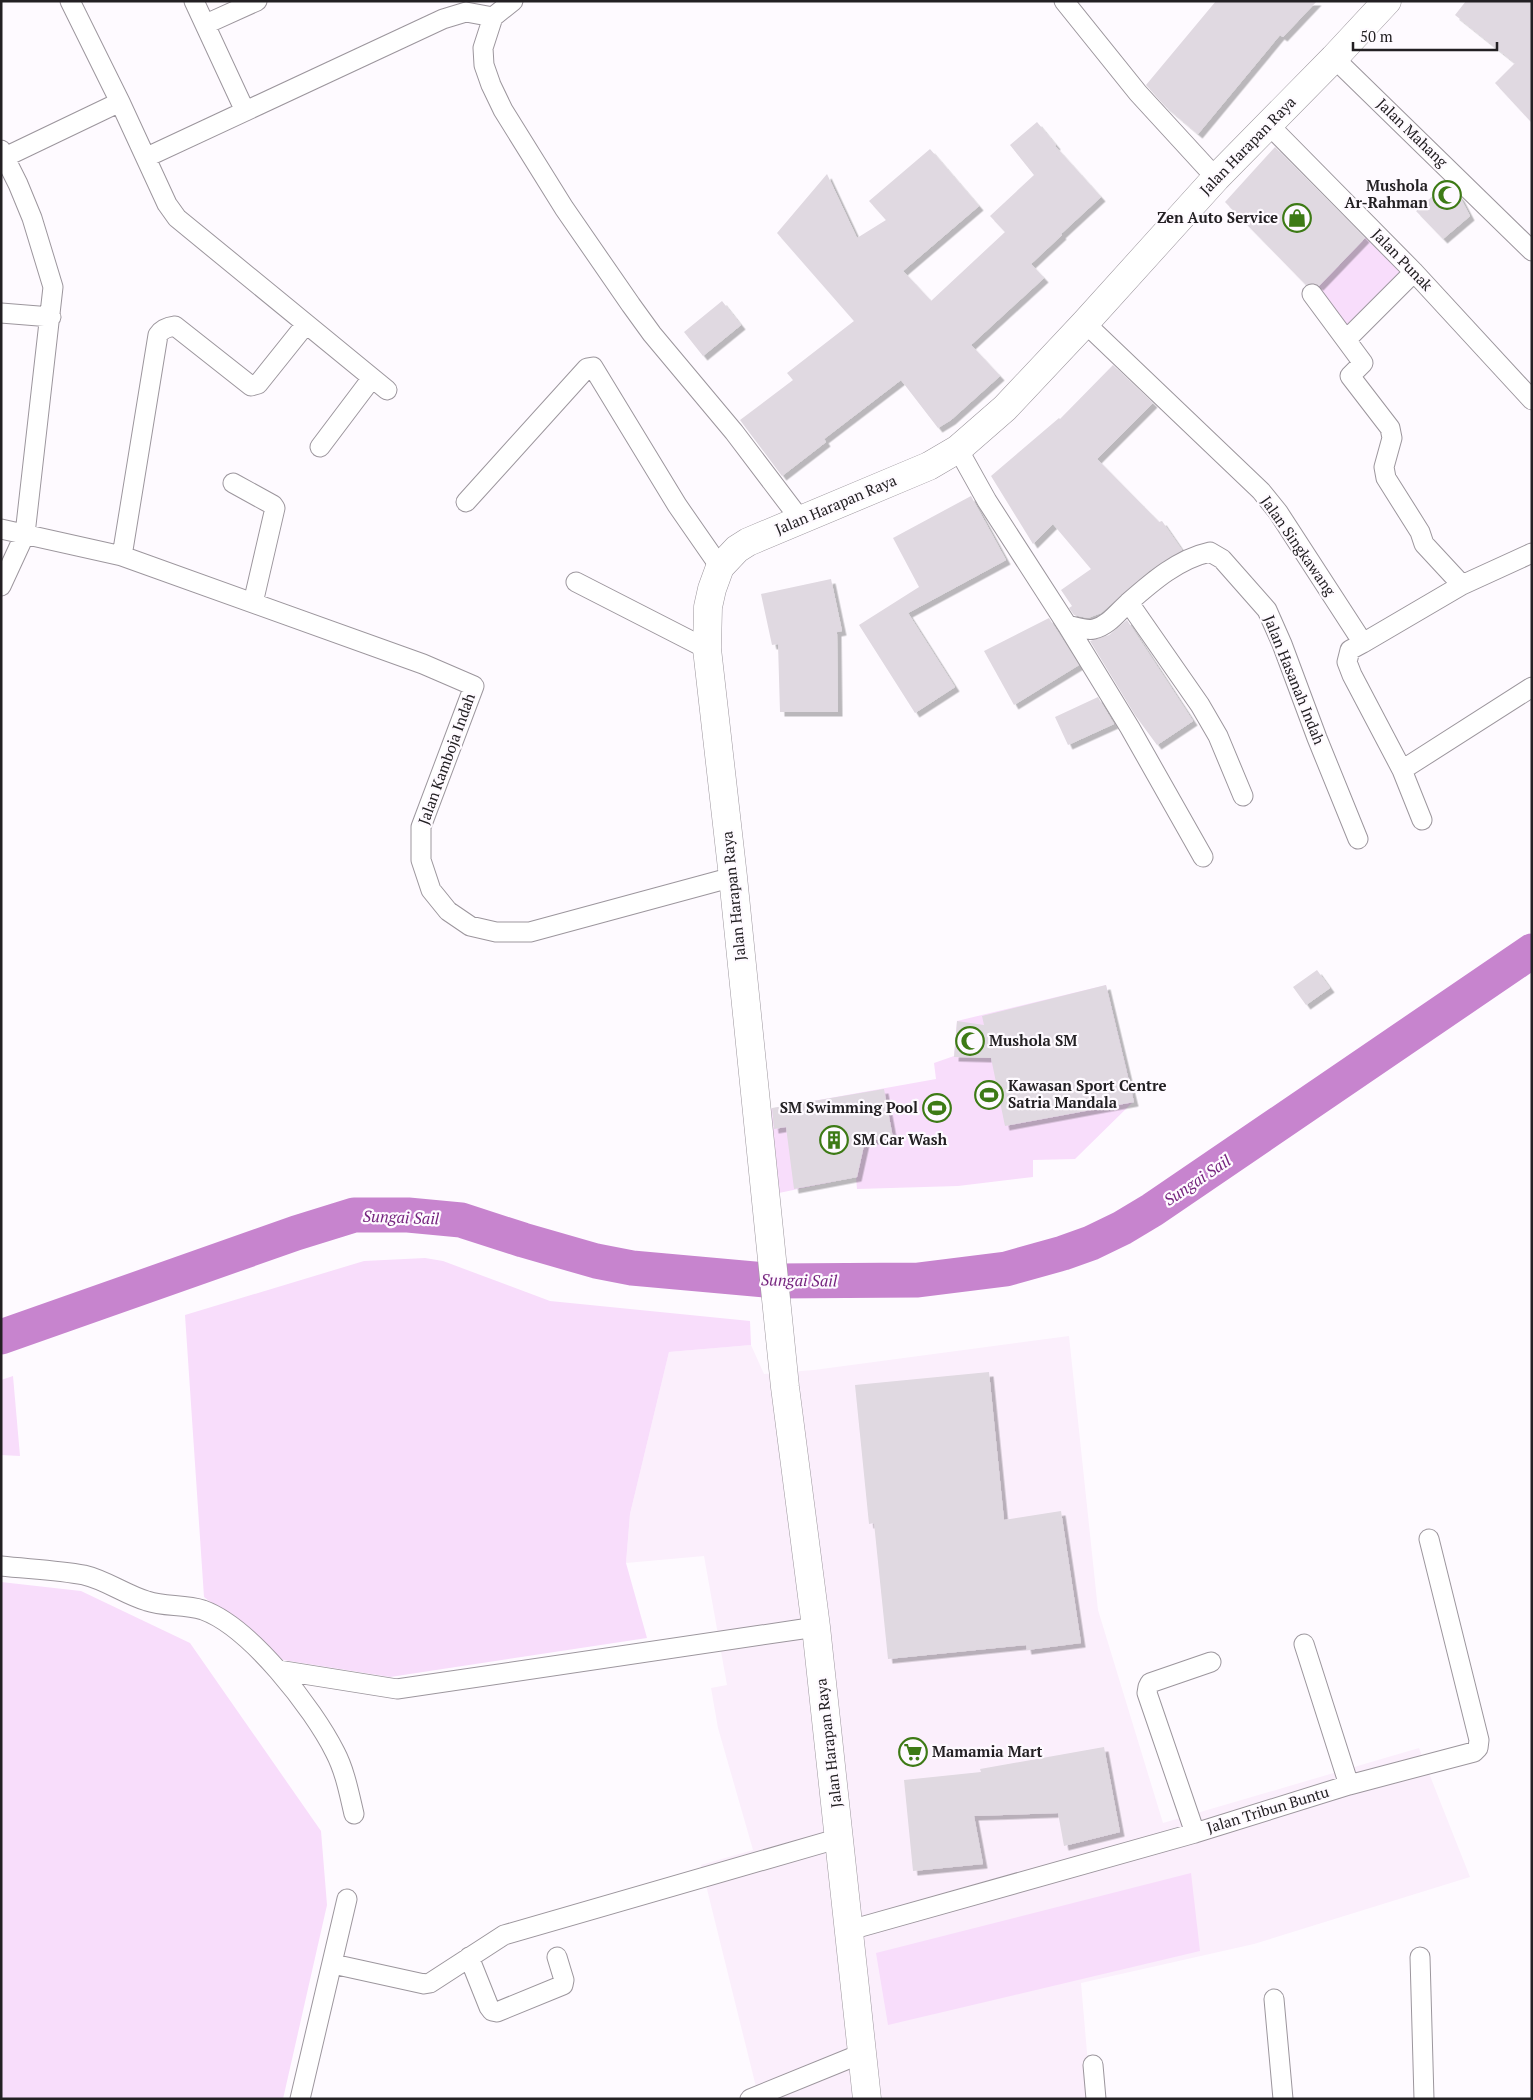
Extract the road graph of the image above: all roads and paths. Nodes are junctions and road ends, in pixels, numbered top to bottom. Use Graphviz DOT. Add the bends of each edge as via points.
graph roads {
  1 [pos="70,1"];
  2 [pos="194,1"];
  3 [pos="257,1"];
  4 [pos="513,1"];
  5 [pos="1064,1"];
  6 [pos="1387,1"];
  7 [pos="493,17"];
  8 [pos="206,24"];
  9 [pos="1334,58"];
  10 [pos="120,102"];
  11 [pos="246,111"];
  12 [pos="1268,124"];
  13 [pos="3,155"];
  14 [pos="147,157"];
  15 [pos="1216,178"];
  16 [pos="1532,252"];
  17 [pos="1414,272"];
  18 [pos="1312,294"];
  19 [pos="1,313"];
  20 [pos="51,317"];
  21 [pos="1085,323"];
  22 [pos="306,324"];
  23 [pos="1346,340"];
  24 [pos="372,378"];
  25 [pos="387,390"];
  26 [pos="1532,400"];
  27 [pos="320,447"];
  28 [pos="958,449"];
  29 [pos="233,483"];
  30 [pos="466,502"];
  31 [pos="800,519"];
  32 [pos="1,529"];
  33 [pos="25,534"];
  34 [pos="1532,553"];
  35 [pos="122,556"];
  36 [pos="720,567"];
  37 [pos="576,582"];
  38 [pos="1462,585"];
  39 [pos="1,586"];
  40 [pos="253,603"];
  41 [pos="1129,603"];
  42 [pos="1067,625"];
  43 [pos="1363,643"];
  44 [pos="707,649"];
  45 [pos="1532,687"];
  46 [pos="1402,770"];
  47 [pos="1243,796"];
  48 [pos="1422,820"];
  49 [pos="1358,839"];
  50 [pos="1203,857"];
  51 [pos="732,877"];
  52 [pos="1429,1539"];
  53 [pos="1,1566"];
  54 [pos="816,1627"];
  55 [pos="1304,1644"];
  56 [pos="1211,1662"];
  57 [pos="278,1670"];
  58 [pos="1348,1785"];
  59 [pos="354,1814"];
  60 [pos="1195,1833"];
  61 [pos="840,1838"];
  62 [pos="348,1899"];
  63 [pos="850,1930"];
  64 [pos="469,1957"];
  65 [pos="557,1957"];
  66 [pos="1420,1957"];
  67 [pos="333,1964"];
  68 [pos="1274,1999"];
  69 [pos="863,2053"];
  70 [pos="1093,2065"];
  71 [pos="300,2099"];
  72 [pos="750,2099"];
  73 [pos="867,2099"];
  74 [pos="1096,2099"];
  75 [pos="1283,2099"];
  76 [pos="1424,2099"];
  1 -- 10 [label="street"];
  2 -- 8 [label="street"];
  3 -- 8 [label="street"];
  4 -- 7 [label="street"];
  5 -- 15 [label="street" via="1138,93"];
  6 -- 9 [label="main road, Jalan Harapan Raya"];
  7 -- 11 [label="street" via="466,12 443,19"];
  7 -- 31 [label="street" via="483,48 484,65 503,110 564,208 652,334 734,432"];
  8 -- 11 [label="street"];
  9 -- 12 [label="main road, Jalan Harapan Raya"];
  9 -- 16 [label="street, Jalan Mahang"];
  10 -- 13 [label="street"];
  10 -- 14 [label="street"];
  11 -- 14 [label="street"];
  12 -- 15 [label="main road, Jalan Harapan Raya"];
  12 -- 17 [label="street, Jalan Punak"];
  13 -- 20 [label="street" via="32,218 52,279"];
  14 -- 22 [label="street" via="167,204 177,218"];
  15 -- 21 [label="main road, Jalan Harapan Raya"];
  17 -- 23 [label="street"];
  17 -- 26 [label="street, Jalan Punak"];
  18 -- 23 [label="street"];
  19 -- 20 [label="street"];
  20 -- 33 [label="street"];
  21 -- 28 [label="main road, Jalan Harapan Raya" via="1005,408"];
  21 -- 43 [label="street, Jalan Singkawang" via="1261,492 1278,512"];
  22 -- 24 [label="street"];
  22 -- 35 [label="street" via="255,386 175,326 161,331"];
  23 -- 38 [label="street" via="1363,363 1350,376 1390,428 1392,438 1384,467 1386,478 1420,532 1424,544"];
  24 -- 25 [label="street"];
  24 -- 27 [label="street"];
  28 -- 31 [label="main road, Jalan Harapan Raya" via="929,466"];
  28 -- 42 [label="street" via="987,501"];
  29 -- 40 [label="street" via="275,508"];
  30 -- 36 [label="street" via="587,368 593,367 677,505"];
  31 -- 36 [label="main road, Jalan Harapan Raya" via="748,542"];
  32 -- 33 [label="street, Jalan Kamboja Indah"];
  33 -- 35 [label="street, Jalan Kamboja Indah"];
  33 -- 39 [label="street"];
  34 -- 38 [label="street"];
  35 -- 40 [label="street, Jalan Kamboja Indah"];
  36 -- 44 [label="main road, Jalan Harapan Raya" via="708,607"];
  37 -- 44 [label="street"];
  38 -- 43 [label="street"];
  40 -- 51 [label="street, Jalan Kamboja Indah" via="423,664 474,686 421,827 421,860 431,890 448,911 470,926 496,932 530,932"];
  41 -- 42 [label="street, Jalan Hasanah Indah" via="1095,629"];
  41 -- 47 [label="street" via="1200,705 1218,736"];
  41 -- 49 [label="street, Jalan Hasanah Indah" via="1187,559 1210,552 1222,559 1267,610"];
  42 -- 50 [label="street"];
  43 -- 46 [label="street" via="1350,650 1347,662"];
  44 -- 51 [label="main road, Jalan Harapan Raya"];
  45 -- 46 [label="street"];
  46 -- 48 [label="street"];
  51 -- 54 [label="main road, Jalan Harapan Raya" via="785,1387"];
  52 -- 58 [label="street, Jalan Tribun Buntu" via="1480,1744 1474,1752"];
  53 -- 57 [label="street" via="86,1576 148,1602 178,1604 204,1611 246,1639"];
  54 -- 57 [label="street" via="397,1689"];
  54 -- 61 [label="main road, Jalan Harapan Raya"];
  55 -- 58 [label="street"];
  56 -- 60 [label="street" via="1150,1683 1148,1687"];
  57 -- 59 [label="street" via="318,1723 336,1754"];
  58 -- 60 [label="street, Jalan Tribun Buntu"];
  60 -- 63 [label="street, Jalan Tribun Buntu"];
  61 -- 63 [label="main road, Jalan Harapan Raya"];
  61 -- 64 [label="street" via="512,1932 496,1938"];
  62 -- 67 [label="street"];
  63 -- 69 [label="main road, Jalan Harapan Raya"];
  64 -- 65 [label="street" via="489,2007 497,2012 563,1985"];
  64 -- 67 [label="street" via="436,1980 424,1984"];
  66 -- 76 [label="street"];
  67 -- 71 [label="street"];
  68 -- 75 [label="street"];
  69 -- 72 [label="street"];
  69 -- 73 [label="main road, Jalan Harapan Raya"];
  70 -- 74 [label="street"];
}
